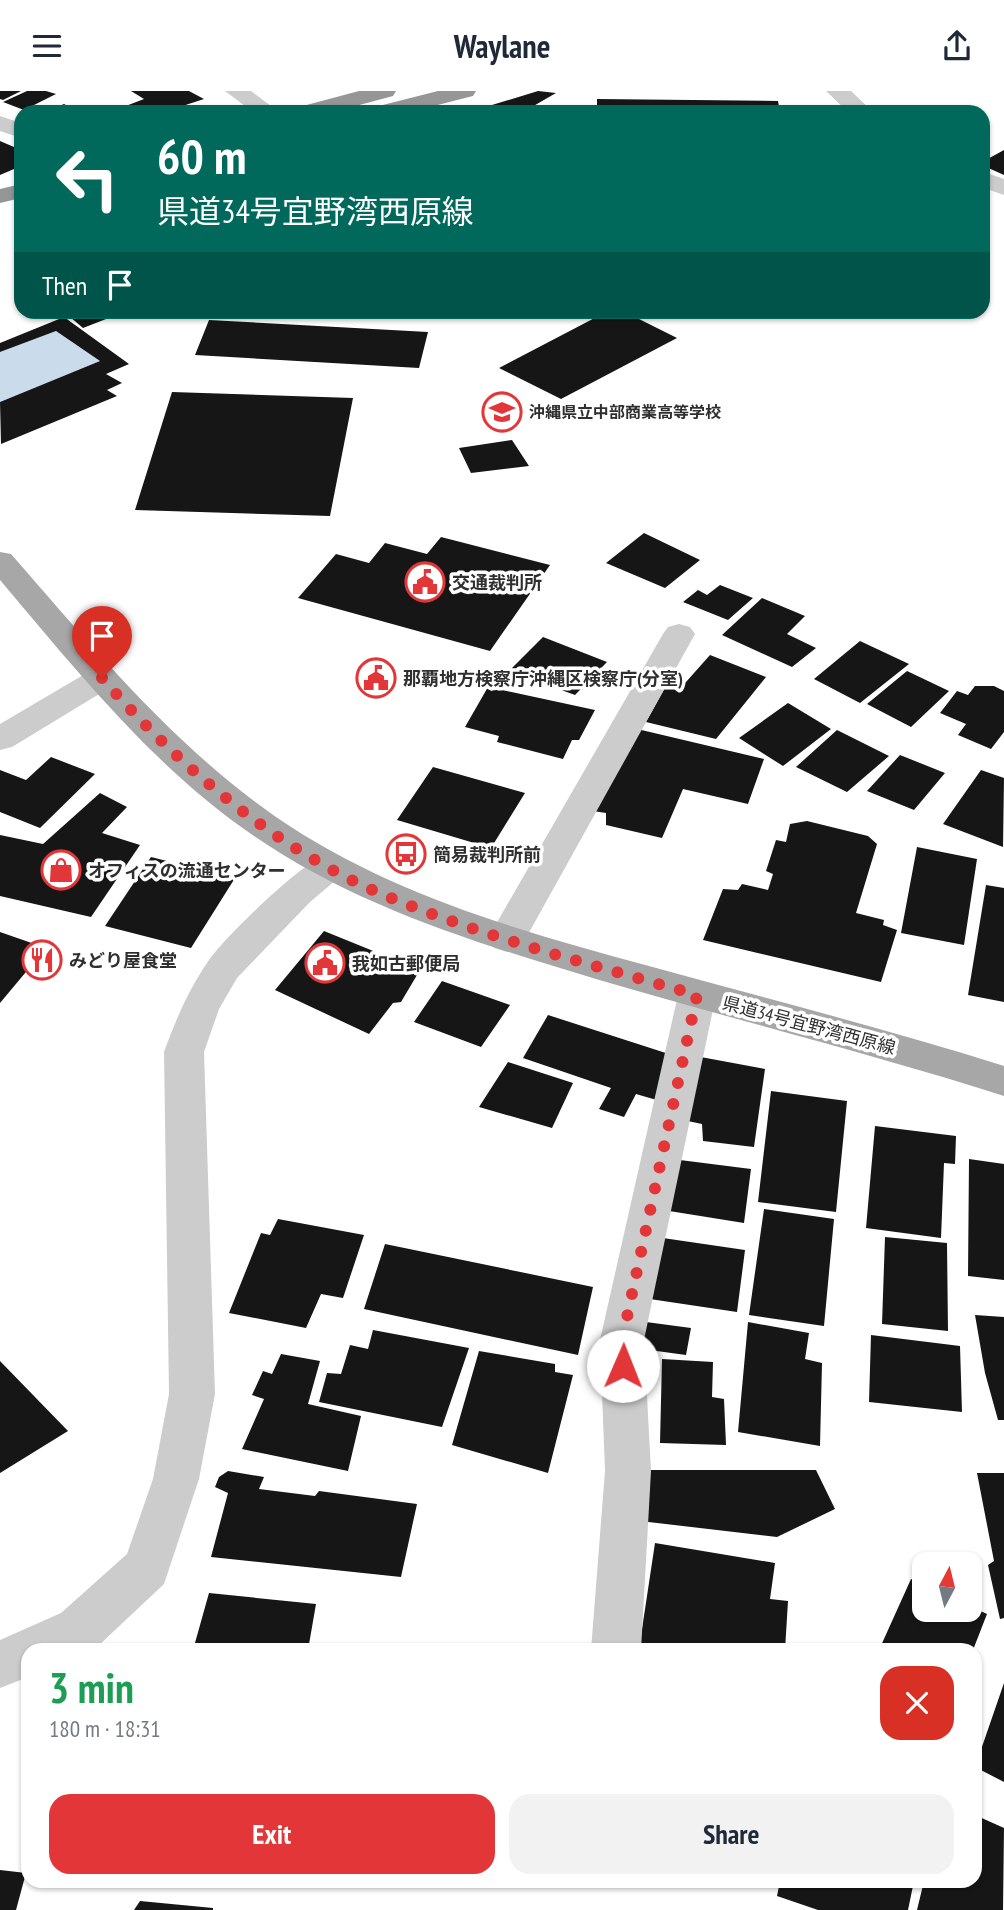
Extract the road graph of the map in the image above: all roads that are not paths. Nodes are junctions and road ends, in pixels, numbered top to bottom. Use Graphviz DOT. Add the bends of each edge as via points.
graph roads {
  1 [pos="236,91"];
  2 [pos="385,91"];
  3 [pos="465,91"];
  4 [pos="837,91"];
  5 [pos="257,105"];
  6 [pos="333,105"];
  7 [pos="410,105"];
  8 [pos="854,105"];
  9 [pos="0,561"];
  10 [pos="679,634"];
  11 [pos="102,678"];
  12 [pos="0,739"];
  13 [pos="330,866"];
  14 [pos="507,938"];
  15 [pos="697,995"];
  16 [pos="1004,1081"];
  17 [pos="50,1643"];
  18 [pos="616,1643"];
  19 [pos="21,1656"];
  20 [pos="0,1664"];
  1 -- 5 [label="street"];
  2 -- 6 [label="highway"];
  3 -- 7 [label="highway"];
  4 -- 8 [label="street"];
  9 -- 11 [label="main road, 県道34号宜野湾西原線"];
  10 -- 14 [label="street"];
  11 -- 12 [label="street"];
  11 -- 13 [label="main road, 県道34号宜野湾西原線" via="136,717 212,787 265,827"];
  13 -- 14 [label="main road, 県道34号宜野湾西原線" via="376,891"];
  13 -- 17 [label="street" via="224,968 200,1008 184,1052 192,1394 176,1479 147,1569 79,1630"];
  14 -- 15 [label="main road, 県道34号宜野湾西原線"];
  15 -- 16 [label="main road, 県道34号宜野湾西原線"];
  15 -- 18 [label="street" via="622,1340 628,1471"];
  19 -- 20 [label="street"];
}
